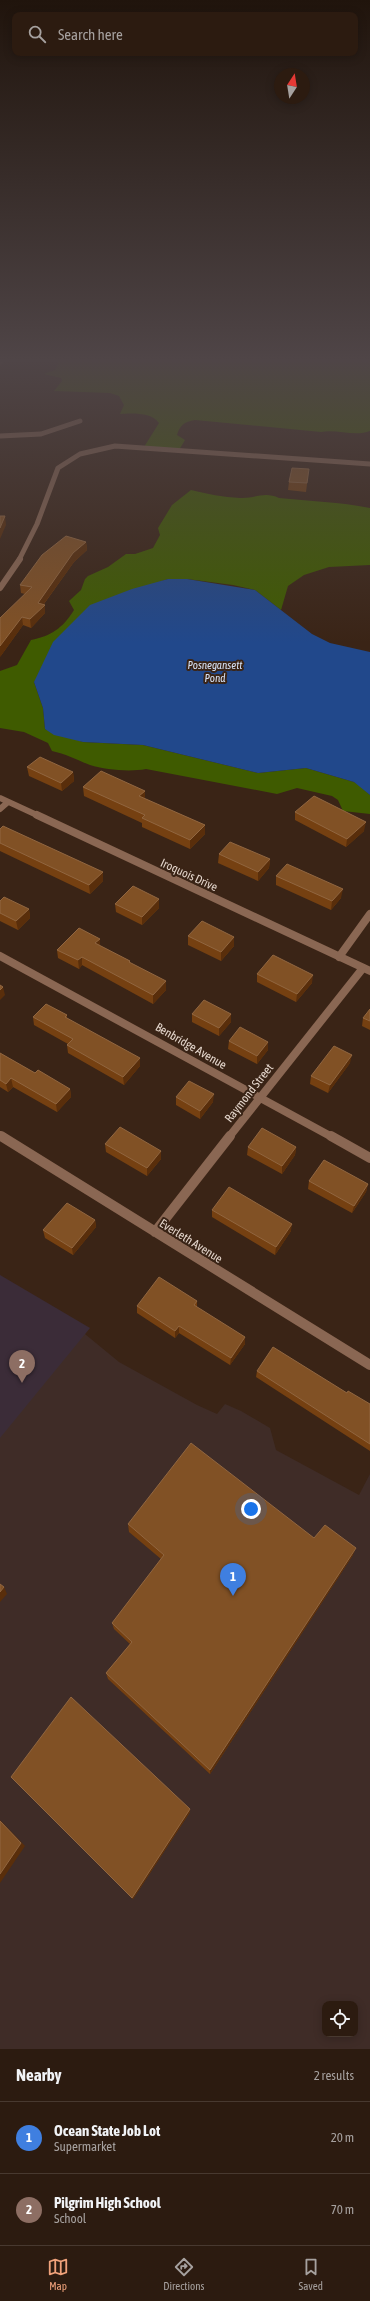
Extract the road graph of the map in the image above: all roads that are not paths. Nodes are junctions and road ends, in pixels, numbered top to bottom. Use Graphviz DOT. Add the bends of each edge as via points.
graph roads {
  1 [pos="81,453"];
  2 [pos="209,453"];
  3 [pos="370,464"];
  4 [pos="0,588"];
  5 [pos="0,798"];
  6 [pos="8,802"];
  7 [pos="0,809"];
  8 [pos="370,914"];
  9 [pos="0,956"];
  10 [pos="340,957"];
  11 [pos="366,970"];
  12 [pos="260,1099"];
  13 [pos="0,1136"];
  14 [pos="370,1158"];
  15 [pos="155,1232"];
  16 [pos="370,1365"];
  1 -- 4 [label="street" via="60,466 18,562"];
  2 -- 3 [label="street"];
  5 -- 6 [label="street, Iroquois Drive"];
  6 -- 7 [label="street"];
  6 -- 10 [label="street, Iroquois Drive"];
  8 -- 10 [label="street"];
  9 -- 12 [label="street, Benbridge Avenue"];
  10 -- 11 [label="street, Iroquois Drive"];
  11 -- 12 [label="street, Raymond Street"];
  12 -- 14 [label="street, Benbridge Avenue"];
  12 -- 15 [label="street, Raymond Street"];
  13 -- 15 [label="street, Everleth Avenue"];
  15 -- 16 [label="street, Everleth Avenue"];
}
